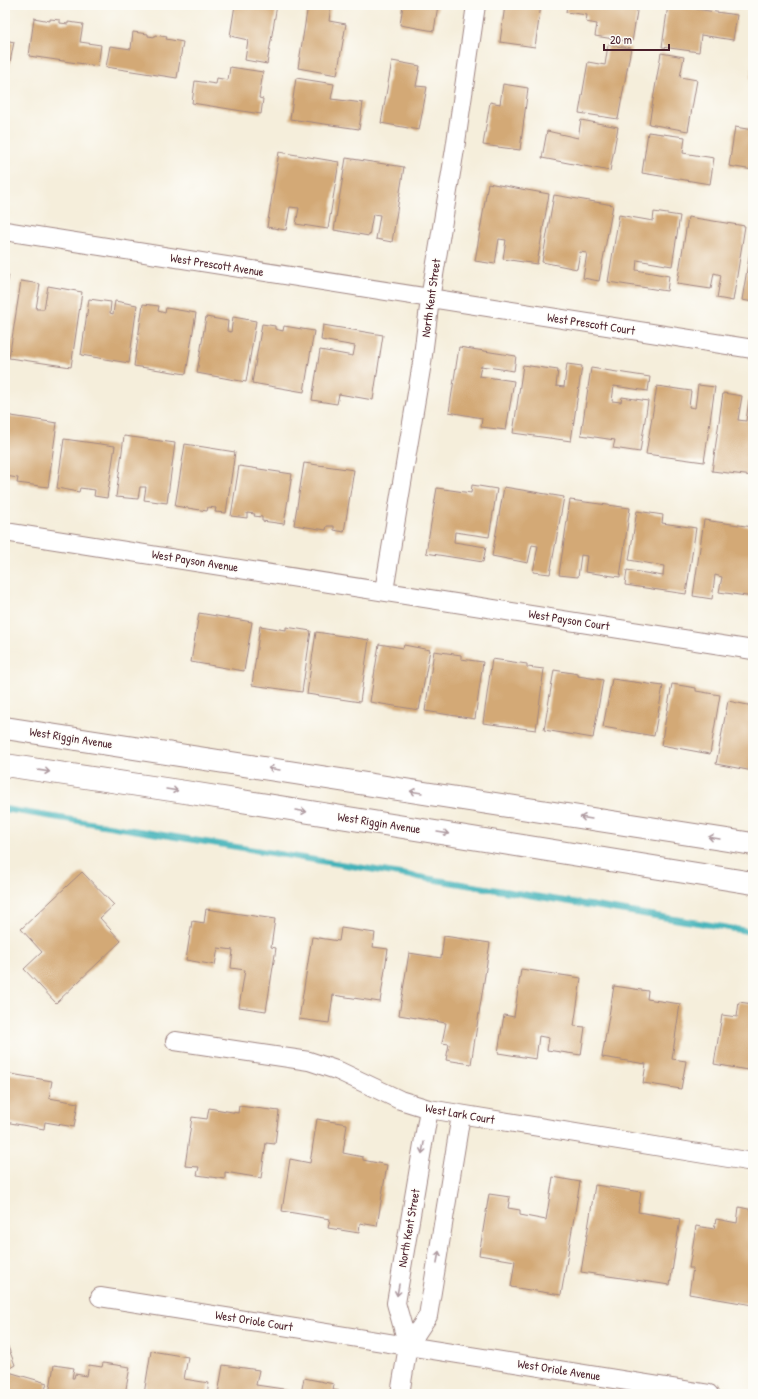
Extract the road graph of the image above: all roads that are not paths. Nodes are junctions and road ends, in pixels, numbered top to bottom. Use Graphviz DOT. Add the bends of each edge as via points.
graph roads {
  1 [pos="476,5"];
  2 [pos="5,231"];
  3 [pos="430,299"];
  4 [pos="753,349"];
  5 [pos="5,532"];
  6 [pos="384,591"];
  7 [pos="753,650"];
  8 [pos="5,728"];
  9 [pos="70,738"];
  10 [pos="5,742"];
  11 [pos="5,765"];
  12 [pos="753,844"];
  13 [pos="753,883"];
  14 [pos="175,1041"];
  15 [pos="429,1110"];
  16 [pos="461,1115"];
  17 [pos="753,1162"];
  18 [pos="100,1297"];
  19 [pos="408,1346"];
  20 [pos="400,1394"];
  21 [pos="709,1394"];
  1 -- 3 [label="street, North Kent Street"];
  2 -- 3 [label="street, West Prescott Avenue"];
  3 -- 4 [label="street, West Prescott Court"];
  3 -- 6 [label="street, North Kent Street" via="422,363"];
  5 -- 6 [label="street, West Payson Avenue"];
  6 -- 7 [label="street, West Payson Court"];
  8 -- 9 [label="main road, West Riggin Avenue"];
  9 -- 10 [label="main road" via="31,746"];
  12 -- 9 [label="main road, West Riggin Avenue, one-way"];
  11 -- 13 [label="main road, West Riggin Avenue, one-way"];
  14 -- 15 [label="street, West Lark Court" via="309,1061 339,1071 400,1100"];
  15 -- 16 [label="street, West Lark Court"];
  15 -- 19 [label="street, North Kent Street, one-way" via="396,1303"];
  16 -- 17 [label="street, West Lark Court"];
  19 -- 16 [label="street, North Kent Street, one-way" via="428,1316"];
  18 -- 19 [label="street, West Oriole Court"];
  19 -- 20 [label="street, North Kent Street"];
  19 -- 21 [label="street, West Oriole Avenue"];
}
